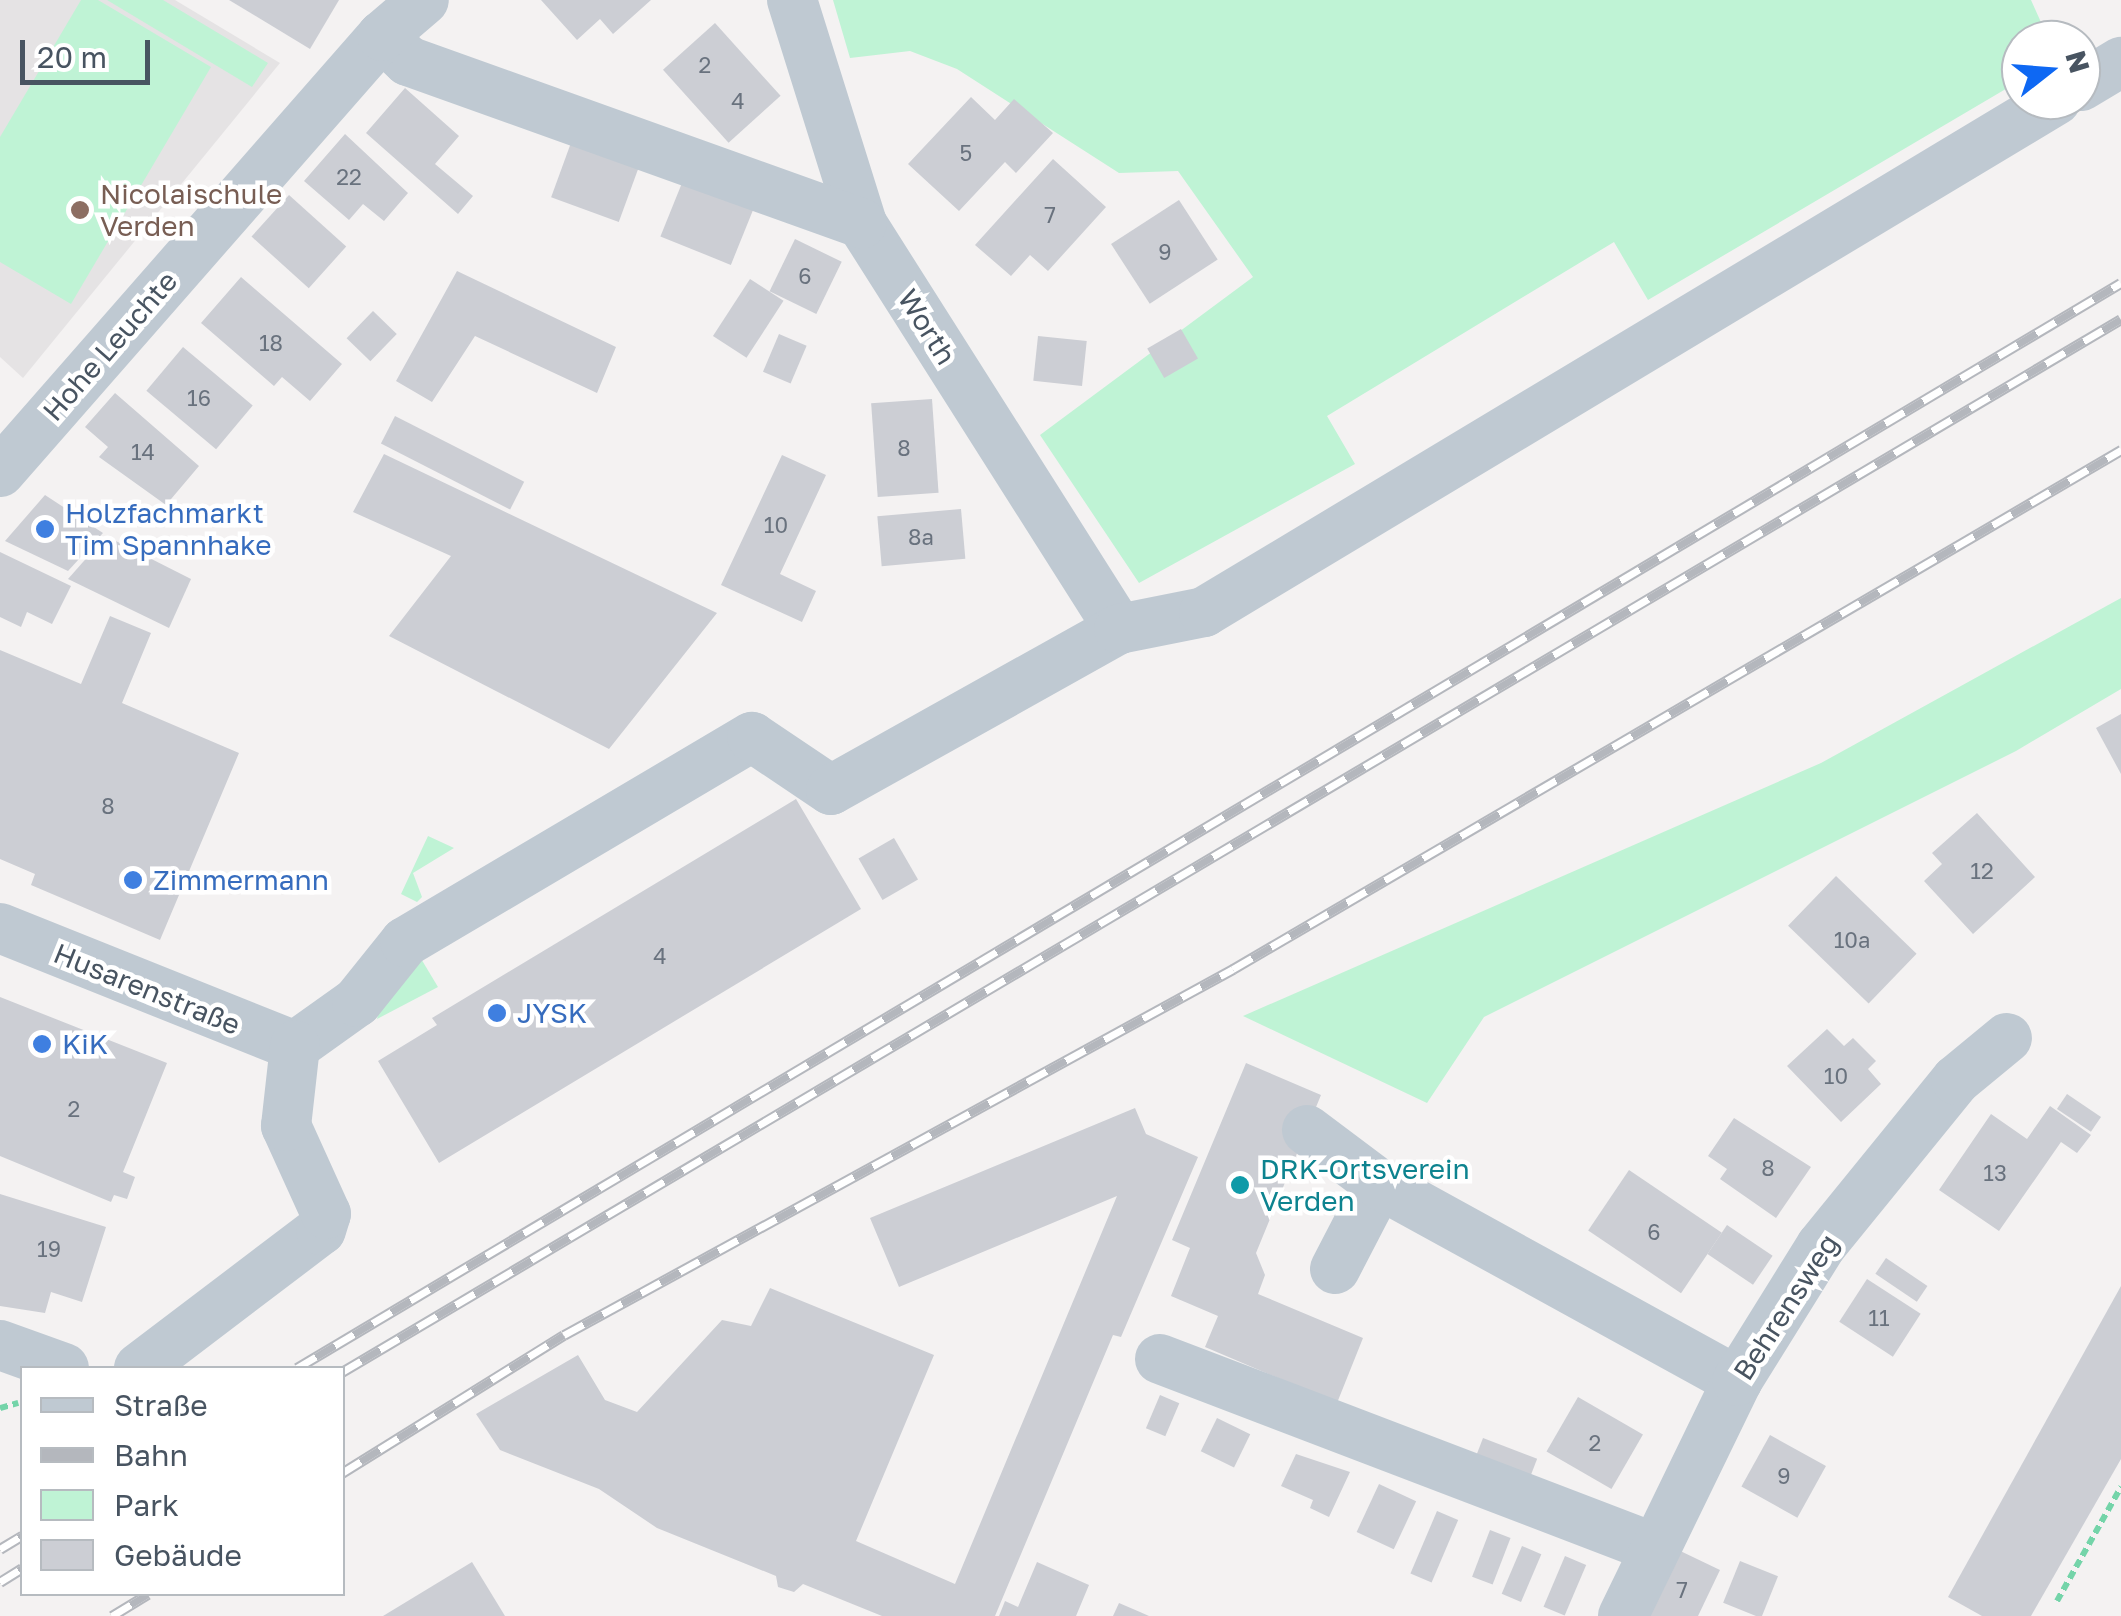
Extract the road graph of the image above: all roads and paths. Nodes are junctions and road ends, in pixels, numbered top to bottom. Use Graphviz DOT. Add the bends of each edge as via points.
graph roads {
  1 [pos="792,0"];
  2 [pos="404,11"];
  3 [pos="2023,120"];
  4 [pos="862,224"];
  5 [pos="0,472"];
  6 [pos="1119,629"];
  7 [pos="0,928"];
  8 [pos="2007,1038"];
  9 [pos="295,1046"];
  10 [pos="1307,1130"];
  11 [pos="1379,1184"];
  12 [pos="1334,1268"];
  13 [pos="0,1345"];
  14 [pos="1160,1359"];
  15 [pos="58,1366"];
  16 [pos="142,1366"];
  17 [pos="1737,1381"];
  18 [pos="2121,1487"];
  19 [pos="1652,1547"];
  20 [pos="2057,1601"];
  21 [pos="1623,1616"];
  1 -- 4 [label="street, Worth"];
  2 -- 4 [label="street" via="408,61"];
  2 -- 5 [label="street, Hohe Leuchte"];
  3 -- 6 [label="street" via="1204,612"];
  4 -- 6 [label="street, Worth"];
  6 -- 9 [label="street" via="830,790 752,737 405,942 357,1002"];
  7 -- 9 [label="street, Husarenstraße"];
  8 -- 17 [label="street, Behrensweg" via="1956,1080 1822,1246"];
  9 -- 16 [label="street" via="286,1126 326,1214 321,1230"];
  10 -- 11 [label="street"];
  11 -- 12 [label="street"];
  11 -- 17 [label="street"];
  13 -- 15 [label="street"];
  14 -- 19 [label="street"];
  17 -- 19 [label="street, Behrensweg"];
  18 -- 20 [label="path"];
  19 -- 21 [label="street, Behrensweg"];
}
